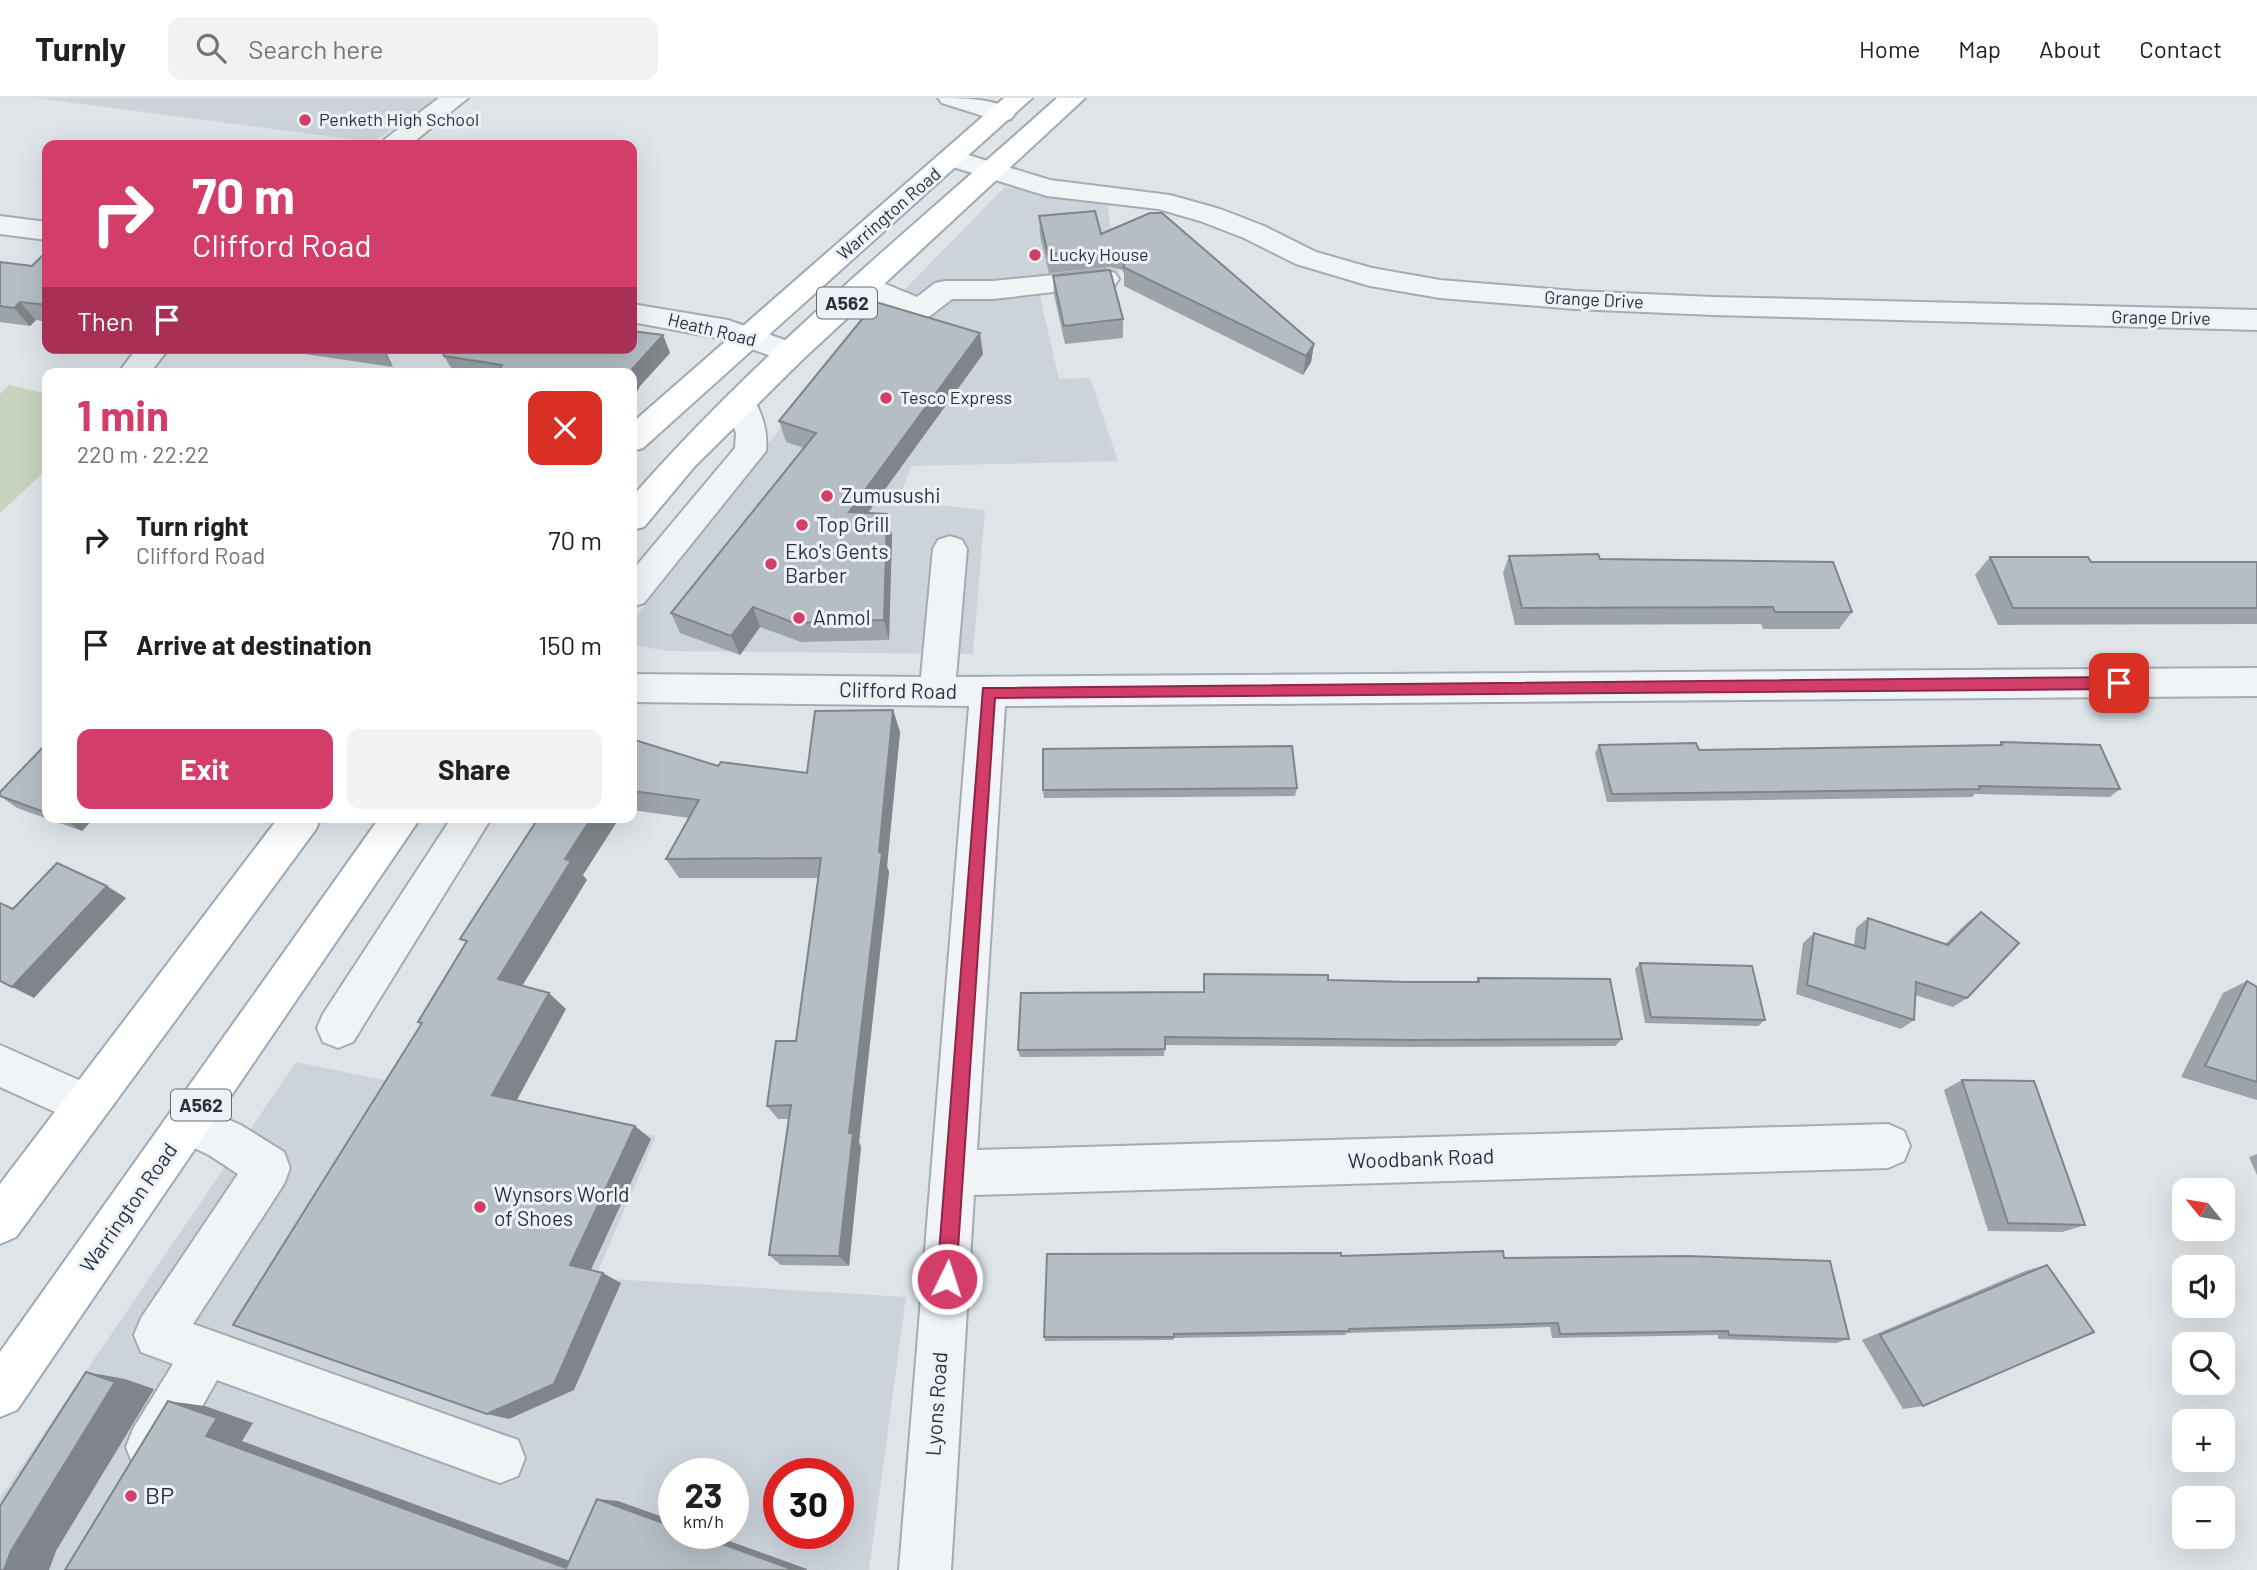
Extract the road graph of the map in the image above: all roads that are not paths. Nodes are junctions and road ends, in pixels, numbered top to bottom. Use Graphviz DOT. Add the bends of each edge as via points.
graph roads {
  1 [pos="455,98"];
  2 [pos="951,98"];
  3 [pos="1072,98"];
  4 [pos="1010,106"];
  5 [pos="400,140"];
  6 [pos="952,158"];
  7 [pos="993,172"];
  8 [pos="0,225"];
  9 [pos="42,230"];
  10 [pos="1111,279"];
  11 [pos="866,287"];
  12 [pos="637,314"];
  13 [pos="2257,320"];
  14 [pos="749,336"];
  15 [pos="791,354"];
  16 [pos="740,402"];
  17 [pos="638,428"];
  18 [pos="637,512"];
  19 [pos="950,549"];
  20 [pos="637,588"];
  21 [pos="2257,682"];
  22 [pos="637,688"];
  23 [pos="937,692"];
  24 [pos="988,692"];
  25 [pos="298,823"];
  26 [pos="398,823"];
  27 [pos="468,823"];
  28 [pos="338,1028"];
  29 [pos="0,1065"];
  30 [pos="86,1105"];
  31 [pos="188,1123"];
  32 [pos="1888,1146"];
  33 [pos="954,1172"];
  34 [pos="0,1221"];
  35 [pos="207,1352"];
  36 [pos="0,1393"];
  37 [pos="500,1458"];
  38 [pos="125,1490"];
  39 [pos="925,1570"];
  1 -- 5 [label="street"];
  2 -- 4 [label="street"];
  3 -- 7 [label="main road, Warrington Road / A562"];
  4 -- 6 [label="main road, Warrington Road / A562"];
  6 -- 7 [label="street, Grange Drive"];
  6 -- 14 [label="main road, Warrington Road / A562"];
  7 -- 11 [label="main road, Warrington Road / A562"];
  7 -- 13 [label="street, Grange Drive" via="1061,190 1160,201 1221,219 1306,258 1370,277 1440,289 1713,306"];
  8 -- 9 [label="street"];
  10 -- 11 [label="street" via="945,290 920,310"];
  11 -- 15 [label="main road, Warrington Road / A562"];
  12 -- 14 [label="street, Heath Road"];
  14 -- 15 [label="street, Heath Road"];
  14 -- 17 [label="main road, Warrington Road / A562"];
  15 -- 16 [label="main road, Warrington Road / A562"];
  16 -- 18 [label="main road, Warrington Road / A562"];
  16 -- 20 [label="street" via="752,433 750,451"];
  19 -- 23 [label="street"];
  21 -- 24 [label="street, Clifford Road"];
  22 -- 23 [label="street, Clifford Road"];
  23 -- 24 [label="street, Clifford Road"];
  24 -- 33 [label="street, Lyons Road"];
  25 -- 30 [label="main road"];
  26 -- 31 [label="main road, Warrington Road / A562"];
  27 -- 28 [label="street"];
  29 -- 30 [label="street"];
  30 -- 34 [label="main road"];
  31 -- 35 [label="street" via="268,1168 158,1335"];
  31 -- 36 [label="main road, Warrington Road / A562"];
  32 -- 33 [label="street, Woodbank Road"];
  33 -- 39 [label="street, Lyons Road"];
  35 -- 37 [label="street"];
  35 -- 38 [label="street"];
}
